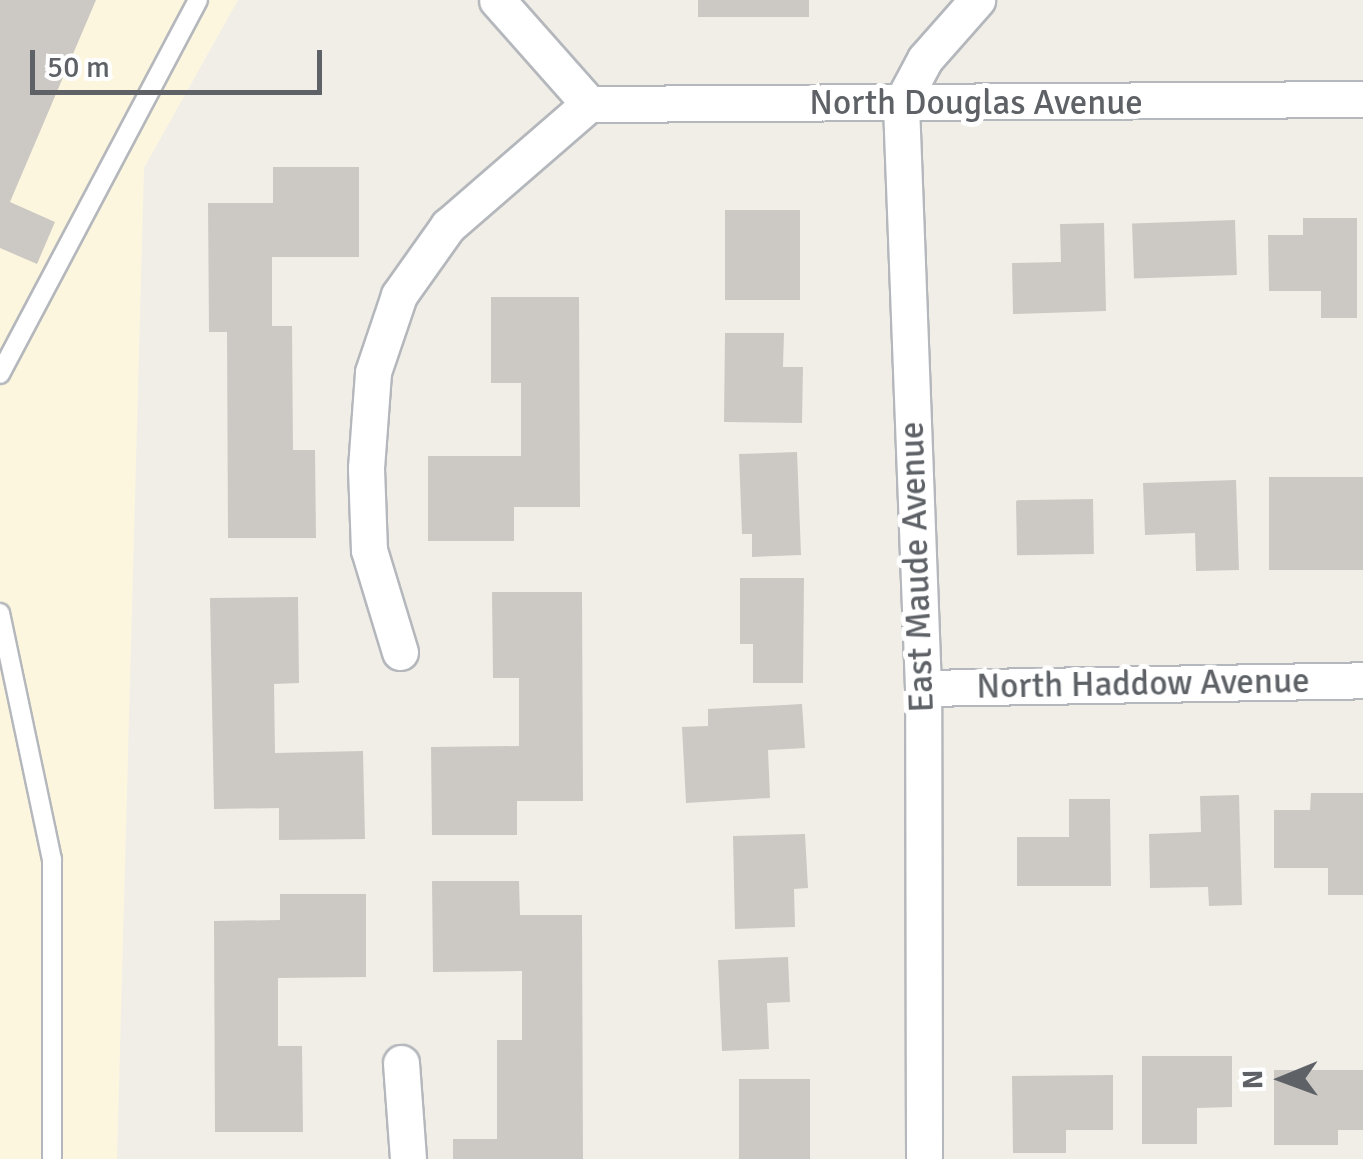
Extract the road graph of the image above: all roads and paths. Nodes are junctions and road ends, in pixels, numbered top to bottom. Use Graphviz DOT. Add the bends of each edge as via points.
graph roads {
  1 [pos="198,0"];
  2 [pos="497,0"];
  3 [pos="977,0"];
  4 [pos="1363,99"];
  5 [pos="590,104"];
  6 [pos="901,104"];
  7 [pos="0,374"];
  8 [pos="0,613"];
  9 [pos="400,652"];
  10 [pos="1363,680"];
  11 [pos="923,688"];
  12 [pos="401,1063"];
  13 [pos="52,1159"];
  14 [pos="408,1159"];
  15 [pos="924,1159"];
  1 -- 7 [label="lane"];
  2 -- 5 [label="street"];
  3 -- 6 [label="street" via="926,59"];
  4 -- 6 [label="street, North Douglas Avenue"];
  5 -- 6 [label="street, North Douglas Avenue"];
  5 -- 9 [label="street" via="448,226 399,294 373,372 366,468 369,550"];
  6 -- 11 [label="street, East Maude Avenue"];
  8 -- 13 [label="lane" via="52,859"];
  10 -- 11 [label="street, North Haddow Avenue"];
  11 -- 15 [label="street, East Maude Avenue"];
  12 -- 14 [label="street"];
}
